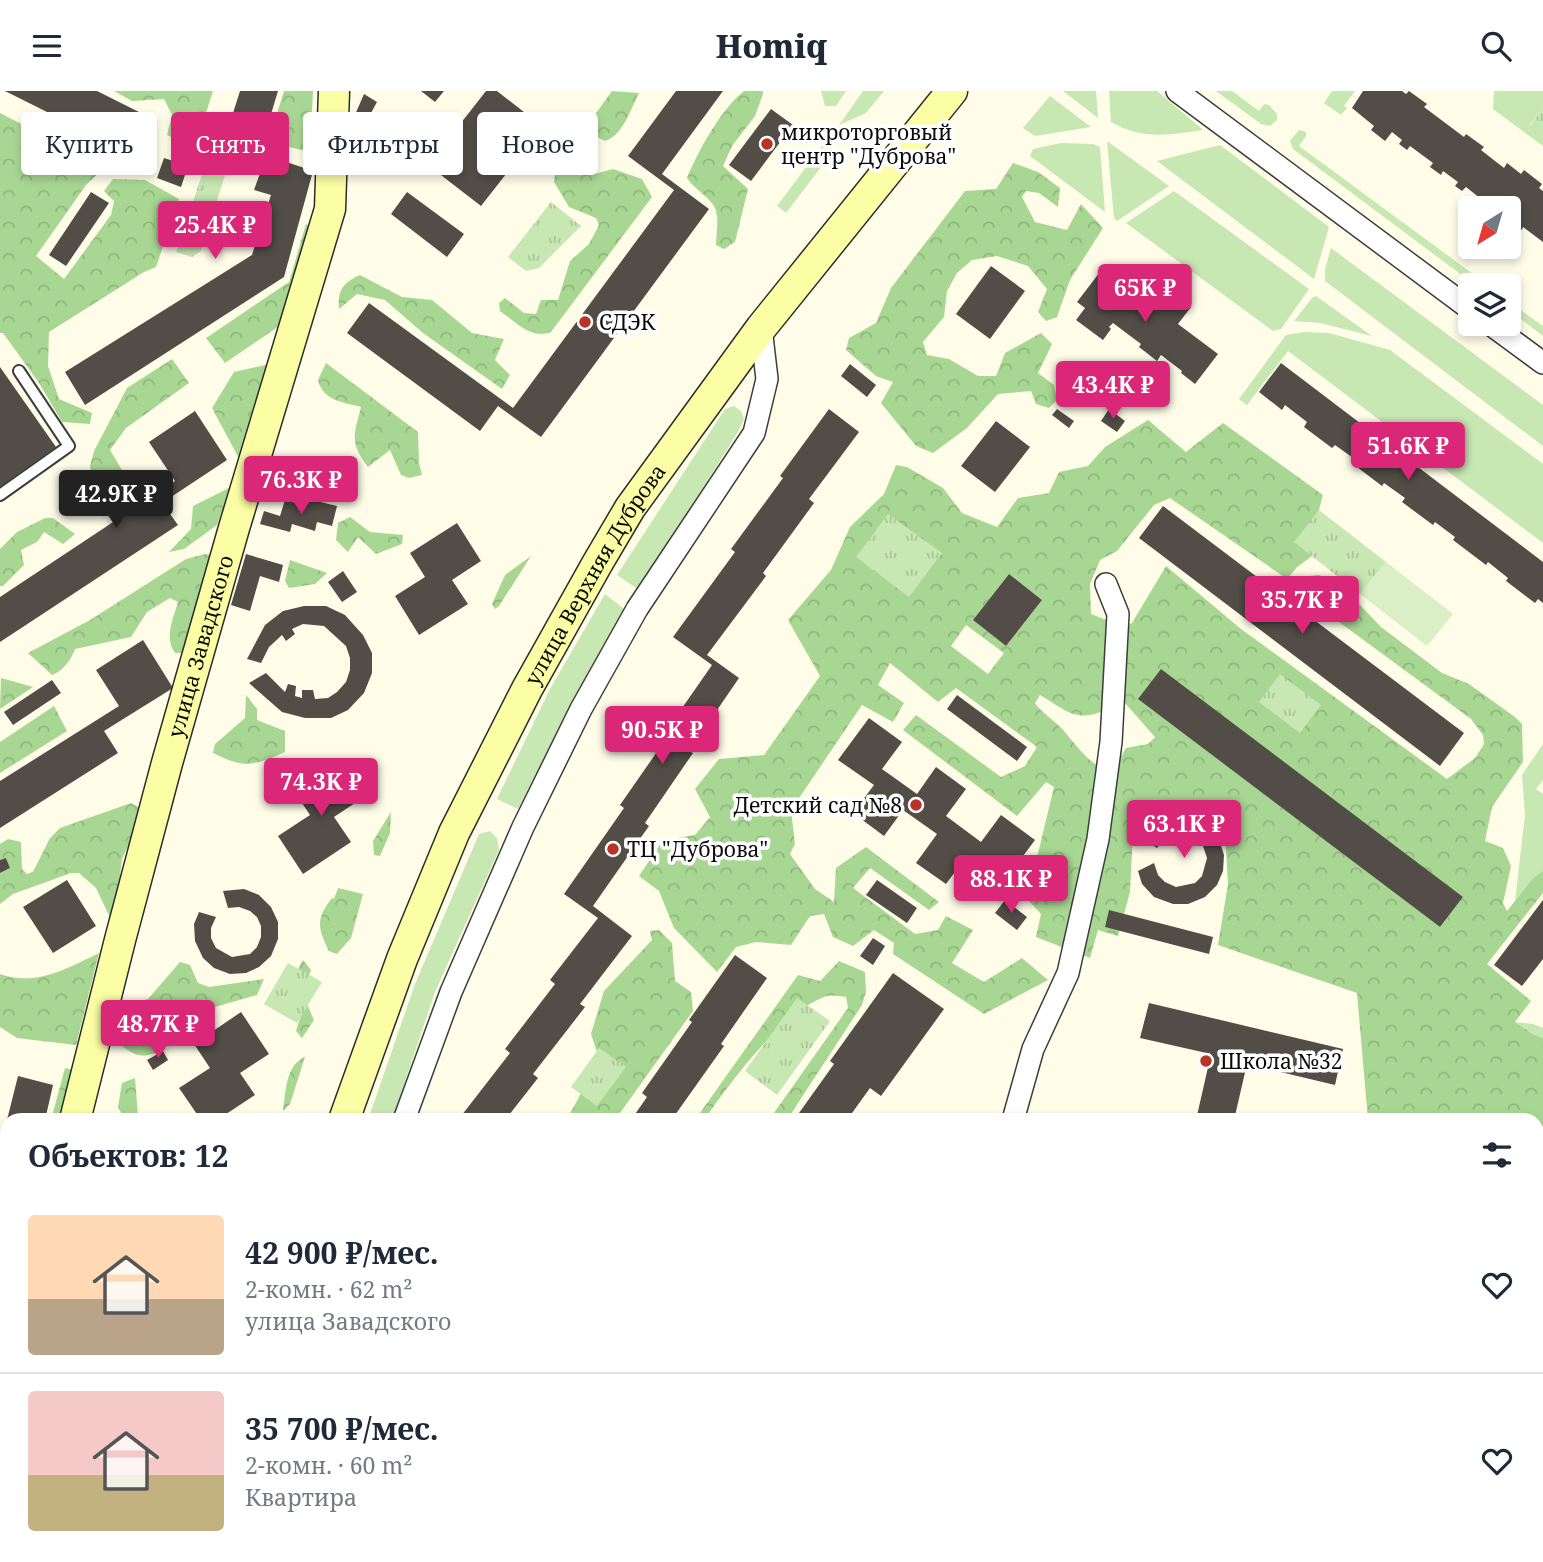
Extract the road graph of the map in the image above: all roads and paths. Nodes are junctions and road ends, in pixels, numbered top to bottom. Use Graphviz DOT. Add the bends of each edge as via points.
graph roads {
  1 [pos="334,91"];
  2 [pos="952,91"];
  3 [pos="1177,91"];
  4 [pos="1458,300"];
  5 [pos="761,328"];
  6 [pos="1506,336"];
  7 [pos="1543,363"];
  8 [pos="19,371"];
  9 [pos="0,495"];
  10 [pos="1106,584"];
  11 [pos="77,1113"];
  12 [pos="347,1113"];
  13 [pos="407,1113"];
  14 [pos="1015,1113"];
  1 -- 11 [label="main road, улица Завадского" via="330,209 167,763"];
  2 -- 5 [label="main road, улица Верхняя Дуброва"];
  3 -- 4 [label="street"];
  5 -- 12 [label="main road, улица Верхняя Дуброва" via="631,508 527,689 454,833"];
  5 -- 13 [label="street" via="768,379 754,433 637,609 581,709 451,992"];
  6 -- 7 [label="street"];
  8 -- 9 [label="lane" via="69,446"];
  10 -- 14 [label="street" via="1118,614 1111,742 1098,839 1068,973 1033,1049"];
}
